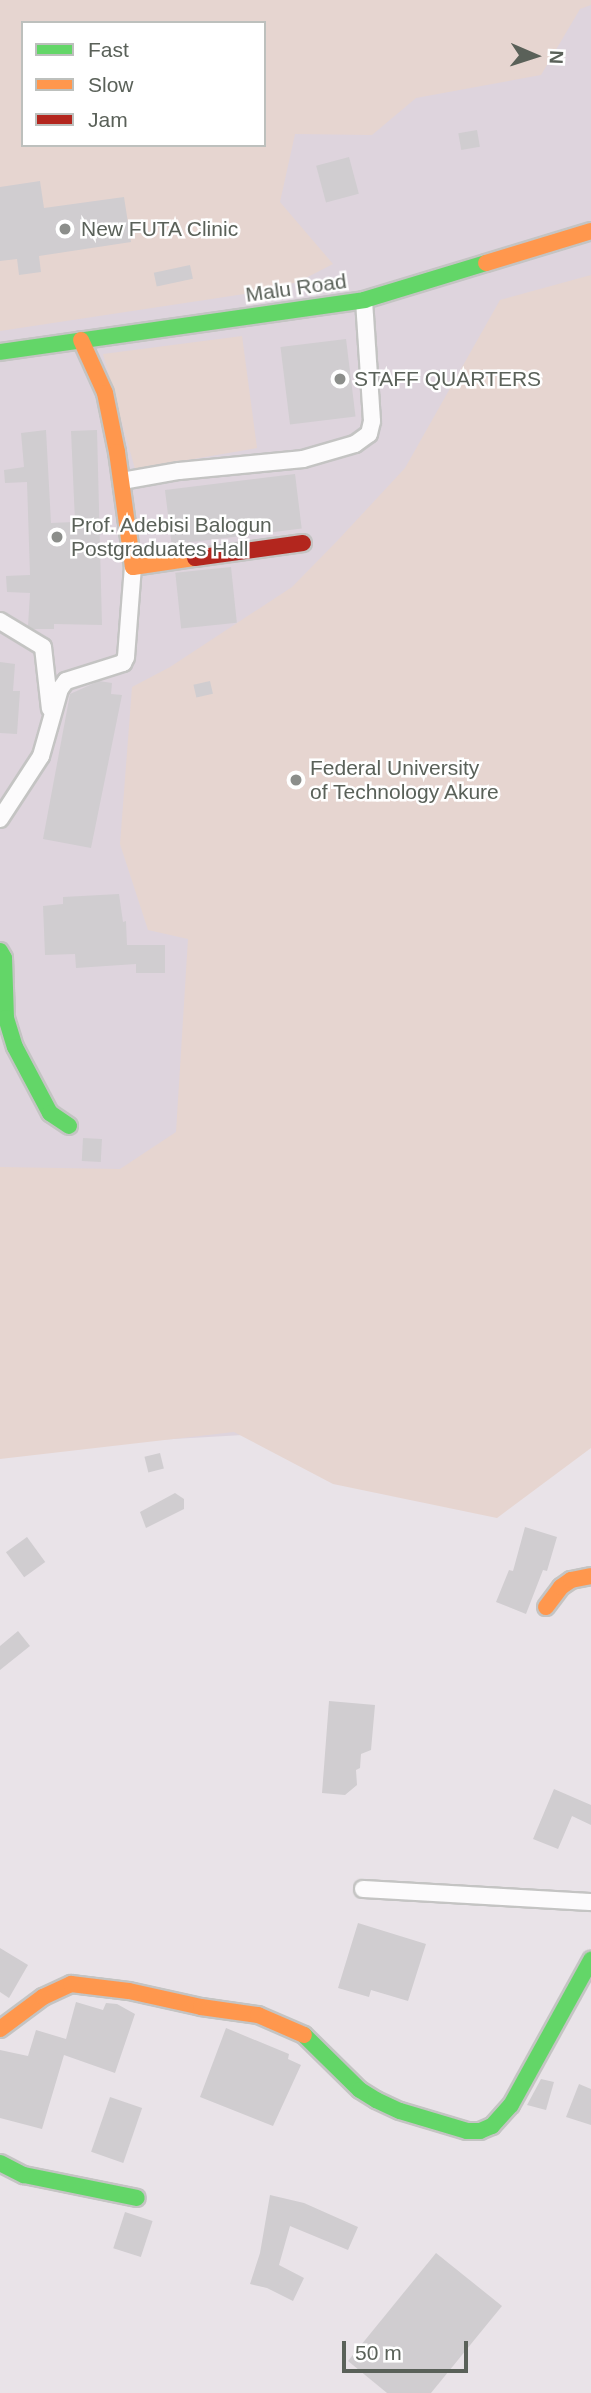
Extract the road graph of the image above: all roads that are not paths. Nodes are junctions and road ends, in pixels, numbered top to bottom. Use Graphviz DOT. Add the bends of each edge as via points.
graph roads {
  1 [pos="591,231"];
  2 [pos="364,300"];
  3 [pos="81,340"];
  4 [pos="0,352"];
  5 [pos="122,481"];
  6 [pos="303,543"];
  7 [pos="133,567"];
  8 [pos="0,621"];
  9 [pos="51,722"];
  10 [pos="0,819"];
  11 [pos="0,951"];
  12 [pos="69,1126"];
  13 [pos="591,1576"];
  14 [pos="546,1607"];
  15 [pos="363,1889"];
  16 [pos="591,1902"];
  17 [pos="591,1960"];
  18 [pos="0,2029"];
  19 [pos="0,2163"];
  20 [pos="137,2197"];
  1 -- 2 [label="street, Malu Road"];
  2 -- 3 [label="street, Malu Road"];
  2 -- 5 [label="street" via="369,434 355,444 303,459"];
  3 -- 4 [label="street, Malu Road"];
  3 -- 5 [label="street" via="105,393"];
  5 -- 7 [label="street"];
  6 -- 7 [label="street"];
  7 -- 9 [label="street" via="126,657 122,663 66,681"];
  8 -- 9 [label="street" via="43,647"];
  9 -- 10 [label="street" via="41,756"];
  11 -- 12 [label="street" via="6,1018 15,1047 51,1113"];
  13 -- 14 [label="street" via="571,1580"];
  15 -- 16 [label="street"];
  17 -- 18 [label="street" via="511,2105 492,2126 480,2131 467,2131 376,2101 304,2035 258,2015 71,1984 43,1997"];
  19 -- 20 [label="street" via="24,2175"];
}
